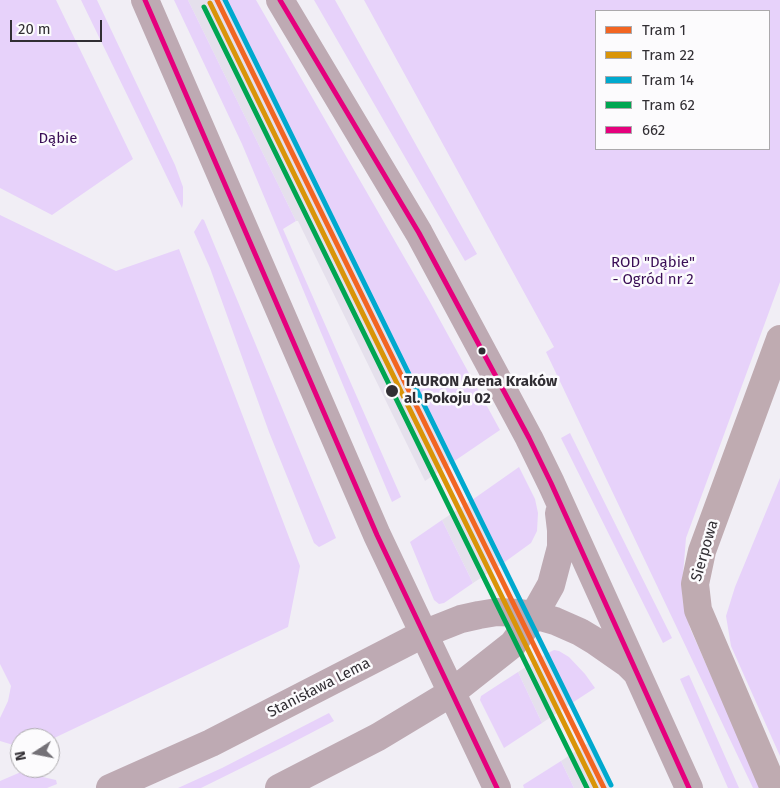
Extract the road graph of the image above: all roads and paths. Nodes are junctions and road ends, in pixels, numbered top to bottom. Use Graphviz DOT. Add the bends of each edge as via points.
graph roads {
  1 [pos="144,0"];
  2 [pos="280,0"];
  3 [pos="780,339"];
  4 [pos="551,482"];
  5 [pos="534,615"];
  6 [pos="423,634"];
  7 [pos="637,674"];
  8 [pos="451,693"];
  9 [pos="110,788"];
  10 [pos="279,788"];
  11 [pos="496,788"];
  12 [pos="689,788"];
  13 [pos="774,788"];
  1 -- 6 [label="main road"];
  2 -- 4 [label="main road" via="418,233"];
  3 -- 13 [label="street, Sierpowa" via="702,551 695,584 698,610"];
  4 -- 5 [label="main road" via="559,513 561,547 551,585"];
  4 -- 7 [label="main road"];
  5 -- 6 [label="main road, Stanisława Lema" via="497,612 478,615"];
  5 -- 7 [label="main road, Stanisława Lema" via="580,632 620,658"];
  5 -- 8 [label="main road" via="513,644"];
  6 -- 8 [label="main road"];
  6 -- 9 [label="main road, Stanisława Lema" via="211,744"];
  7 -- 12 [label="main road"];
  8 -- 10 [label="main road" via="378,737"];
  8 -- 11 [label="main road"];
}
